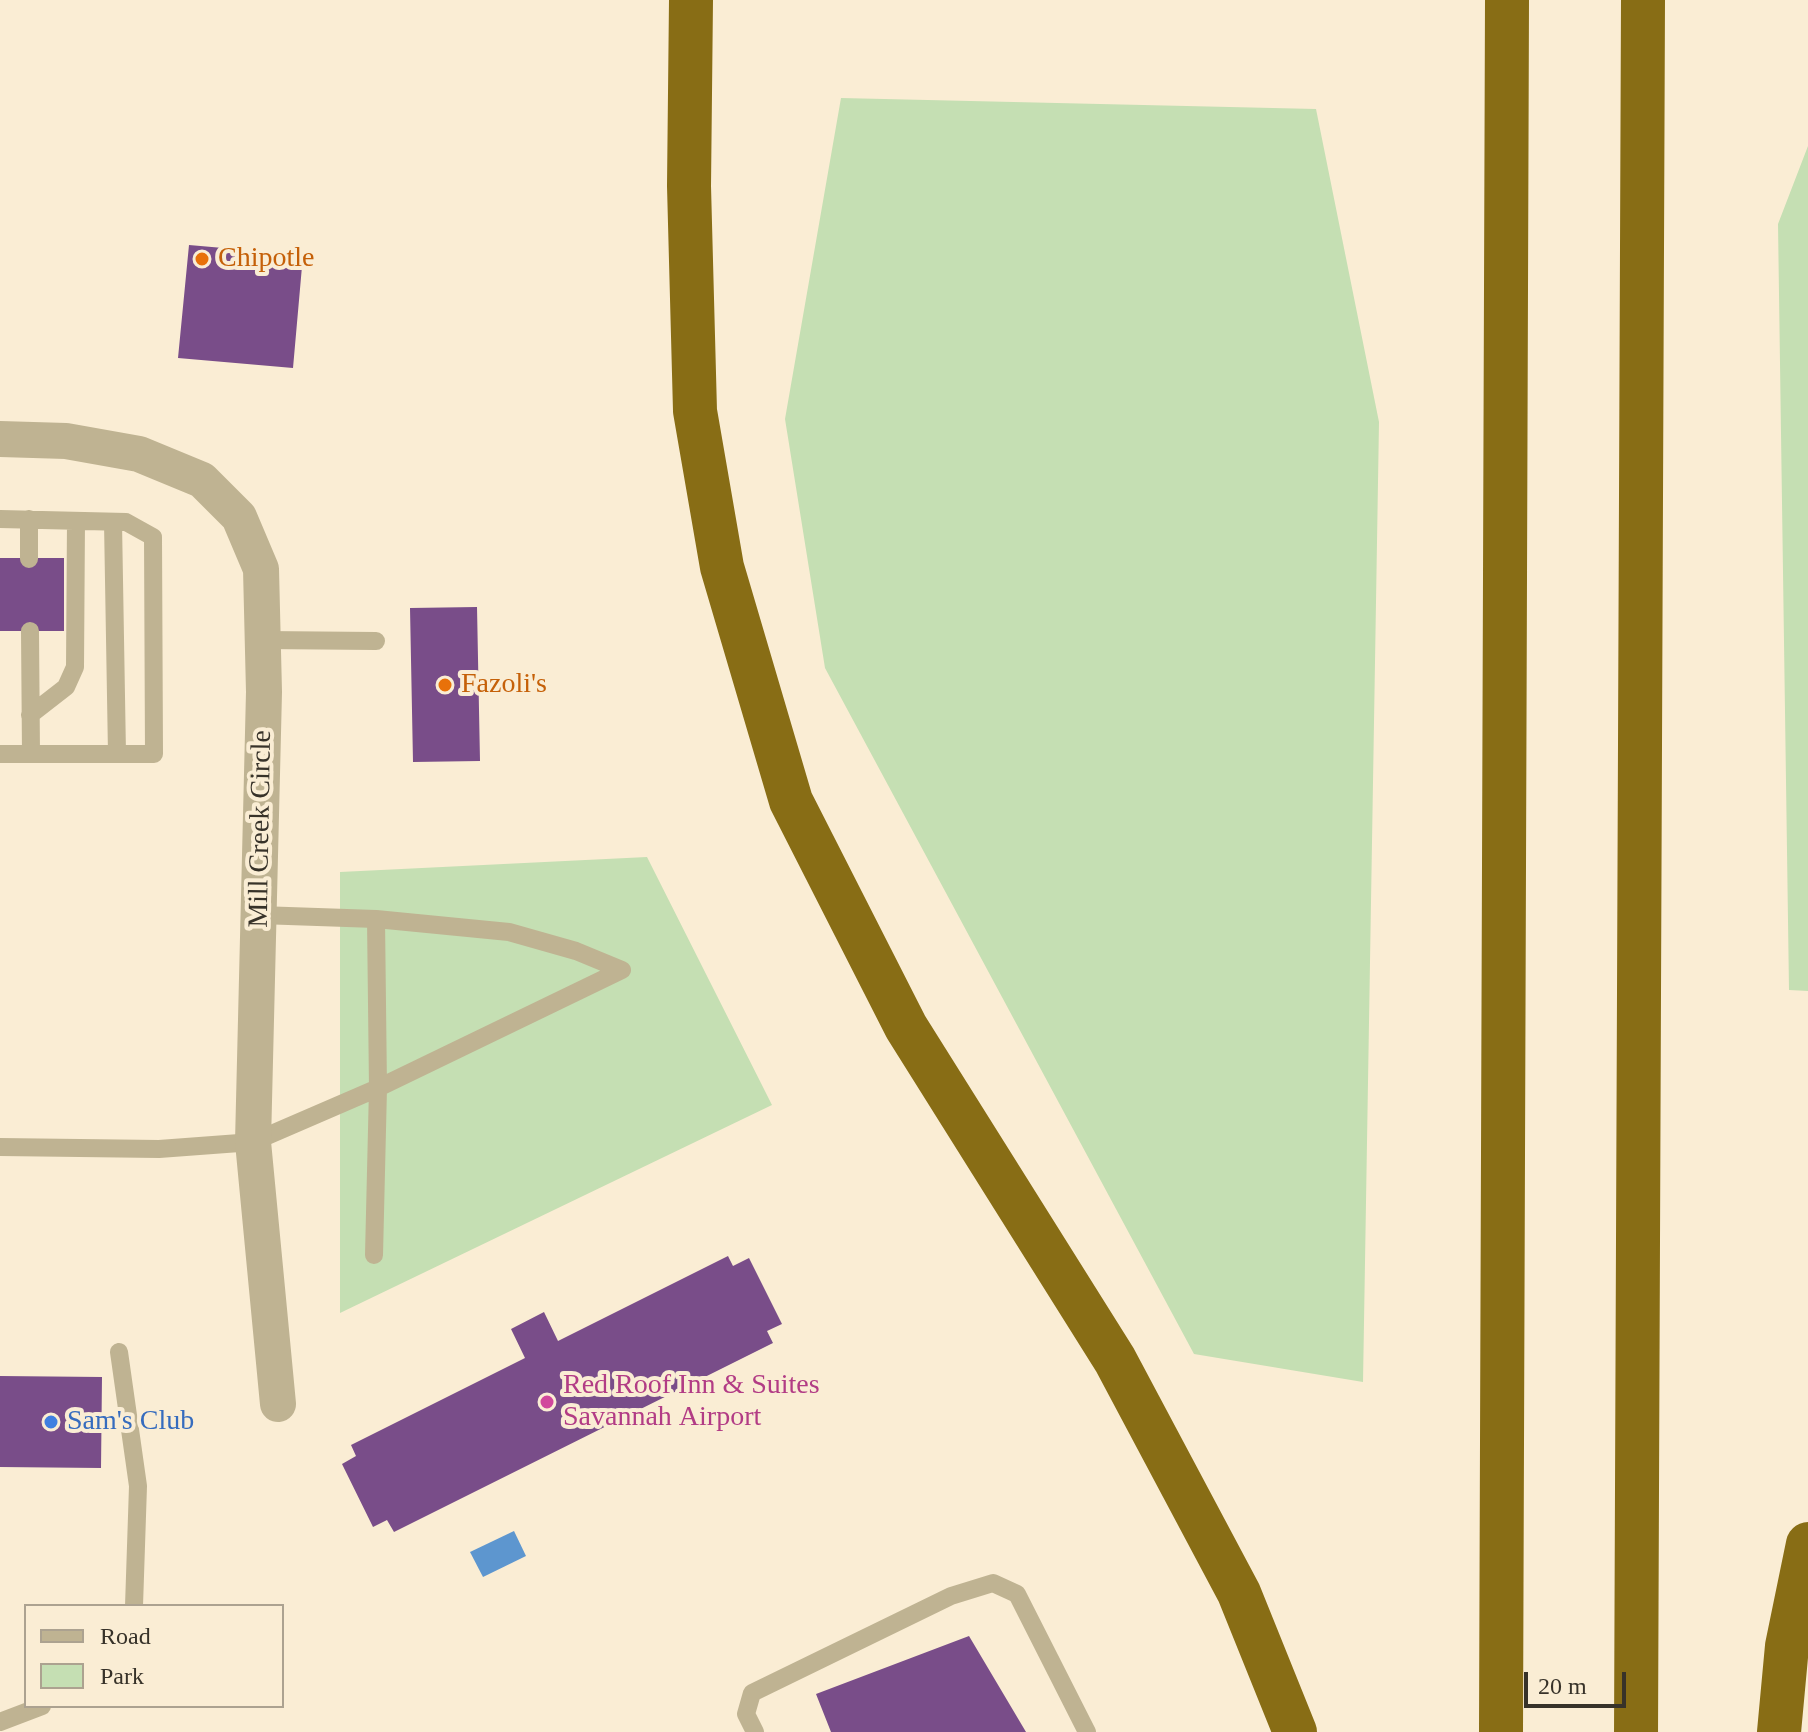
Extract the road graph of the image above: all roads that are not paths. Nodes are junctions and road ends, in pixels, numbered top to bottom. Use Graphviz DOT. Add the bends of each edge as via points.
graph roads {
  1 [pos="691,0"];
  2 [pos="1507,0"];
  3 [pos="1643,0"];
  4 [pos="0,439"];
  5 [pos="0,519"];
  6 [pos="29,519"];
  7 [pos="76,521"];
  8 [pos="113,522"];
  9 [pos="29,559"];
  10 [pos="30,631"];
  11 [pos="263,640"];
  12 [pos="376,641"];
  13 [pos="30,715"];
  14 [pos="0,754"];
  15 [pos="31,754"];
  16 [pos="117,754"];
  17 [pos="259,915"];
  18 [pos="376,919"];
  19 [pos="378,1088"];
  20 [pos="253,1142"];
  21 [pos="0,1147"];
  22 [pos="374,1255"];
  23 [pos="119,1352"];
  24 [pos="278,1404"];
  25 [pos="1808,1544"];
  26 [pos="134,1604"];
  27 [pos="37,1708"];
  28 [pos="0,1722"];
  29 [pos="755,1732"];
  30 [pos="1087,1732"];
  31 [pos="1295,1732"];
  32 [pos="1501,1732"];
  33 [pos="1636,1732"];
  34 [pos="1779,1732"];
  1 -- 31 [label="highway" via="695,411 722,567 791,801 906,1027 1115,1360 1239,1593"];
  2 -- 32 [label="highway"];
  3 -- 33 [label="highway"];
  4 -- 11 [label="street, Mill Creek Circle" via="66,441 139,454 202,480 239,517 261,569"];
  5 -- 6 [label="lane"];
  6 -- 7 [label="lane"];
  6 -- 9 [label="lane"];
  7 -- 8 [label="lane"];
  7 -- 13 [label="lane" via="75,667 66,687"];
  8 -- 16 [label="lane"];
  8 -- 16 [label="lane" via="126,522 153,537 154,754"];
  10 -- 13 [label="lane"];
  11 -- 12 [label="lane"];
  11 -- 17 [label="street, Mill Creek Circle"];
  13 -- 15 [label="lane"];
  14 -- 15 [label="lane"];
  15 -- 16 [label="lane"];
  17 -- 18 [label="lane"];
  17 -- 20 [label="street, Mill Creek Circle"];
  18 -- 19 [label="lane"];
  18 -- 19 [label="lane" via="509,932 622,970"];
  19 -- 20 [label="lane"];
  19 -- 22 [label="lane"];
  20 -- 21 [label="lane" via="159,1149"];
  20 -- 24 [label="street, Mill Creek Circle"];
  23 -- 26 [label="lane" via="138,1486"];
  25 -- 34 [label="highway" via="1787,1646"];
  27 -- 28 [label="lane"];
  29 -- 30 [label="lane" via="746,1714 752,1693 951,1596 993,1583 1017,1594"];
}
